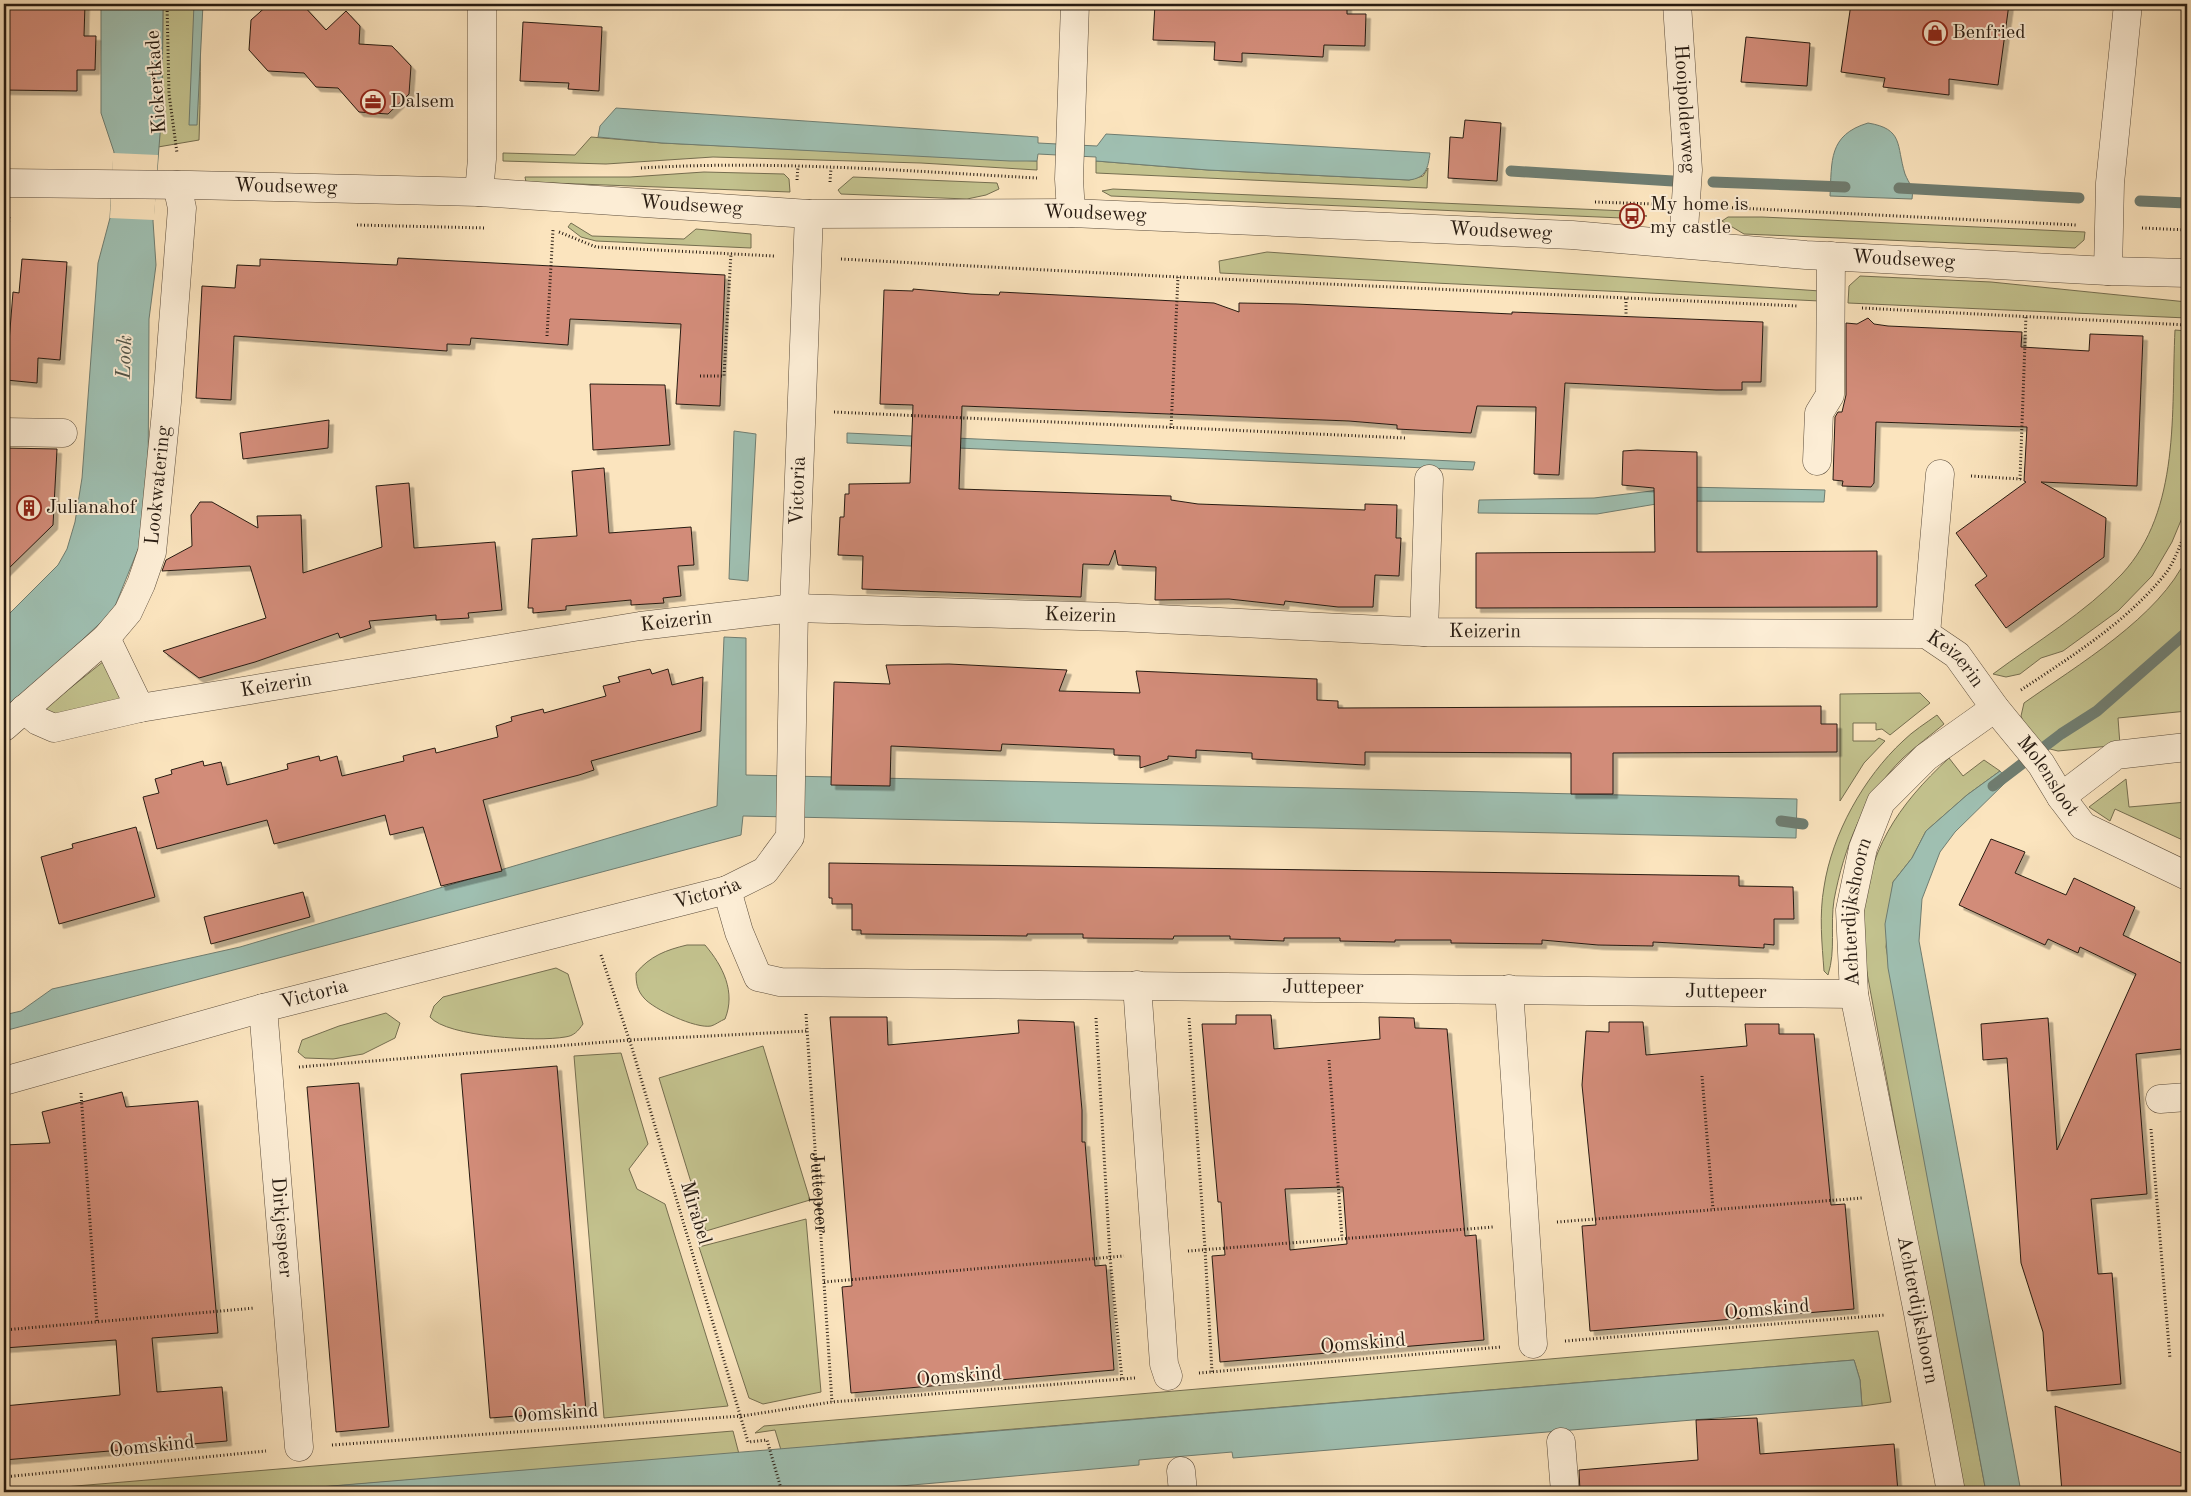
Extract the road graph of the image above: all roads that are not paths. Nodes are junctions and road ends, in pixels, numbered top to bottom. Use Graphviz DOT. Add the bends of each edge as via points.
graph roads {
  1 [pos="482,4"];
  2 [pos="1075,4"];
  3 [pos="1677,4"];
  4 [pos="2128,4"];
  5 [pos="4,183"];
  6 [pos="167,185"];
  7 [pos="479,192"];
  8 [pos="1071,213"];
  9 [pos="808,214"];
  10 [pos="1683,244"];
  11 [pos="1831,256"];
  12 [pos="2108,272"];
  13 [pos="2187,273"];
  14 [pos="4,432"];
  15 [pos="63,433"];
  16 [pos="1817,461"];
  17 [pos="1940,474"];
  18 [pos="1429,479"];
  19 [pos="794,608"];
  20 [pos="1424,632"];
  21 [pos="1926,634"];
  22 [pos="106,638"];
  23 [pos="140,708"];
  24 [pos="1995,708"];
  25 [pos="24,709"];
  26 [pos="4,727"];
  27 [pos="2187,747"];
  28 [pos="2061,796"];
  29 [pos="2187,876"];
  30 [pos="727,890"];
  31 [pos="1137,985"];
  32 [pos="1509,989"];
  33 [pos="1854,994"];
  34 [pos="263,1008"];
  35 [pos="4,1081"];
  36 [pos="2187,1098"];
  37 [pos="2160,1100"];
  38 [pos="1533,1344"];
  39 [pos="1168,1376"];
  40 [pos="1561,1442"];
  41 [pos="299,1447"];
  42 [pos="1565,1492"];
  43 [pos="1951,1492"];
  1 -- 7 [label="street"];
  2 -- 8 [label="street"];
  3 -- 10 [label="street, Hooipolderweg" via="1687,154"];
  4 -- 12 [label="street" via="2110,183"];
  5 -- 6 [label="street, Woudseweg"];
  6 -- 7 [label="street, Woudseweg"];
  6 -- 22 [label="street, Lookwatering" via="182,208 152,552 128,612"];
  7 -- 9 [label="street, Woudseweg"];
  8 -- 9 [label="street, Woudseweg"];
  8 -- 10 [label="street, Woudseweg" via="1572,235"];
  9 -- 19 [label="street, Victoria"];
  10 -- 11 [label="street, Woudseweg"];
  11 -- 12 [label="street, Woudseweg"];
  11 -- 16 [label="street" via="1830,395 1819,412"];
  12 -- 13 [label="street, Woudseweg"];
  14 -- 15 [label="street"];
  17 -- 21 [label="street"];
  18 -- 20 [label="street"];
  19 -- 20 [label="street, Keizerin" via="1117,617"];
  19 -- 23 [label="street, Keizerin" via="640,626"];
  19 -- 30 [label="street, Victoria" via="790,837 765,871"];
  20 -- 21 [label="street, Keizerin"];
  21 -- 24 [label="street, Keizerin" via="1957,655"];
  22 -- 23 [label="street"];
  22 -- 25 [label="street, Lookwatering"];
  23 -- 25 [label="street, Keizerin" via="54,728 38,721"];
  24 -- 28 [label="street, Molensloot" via="2041,764"];
  24 -- 33 [label="street, Achterdijkshoorn" via="1926,757 1881,802 1863,848 1850,910"];
  25 -- 26 [label="street, Lookwatering"];
  27 -- 28 [label="street" via="2116,755"];
  28 -- 29 [label="street, Molensloot" via="2083,826"];
  30 -- 31 [label="street, Juttepeer" via="739,932 758,977 803,984"];
  30 -- 34 [label="street, Victoria"];
  31 -- 32 [label="street, Juttepeer"];
  31 -- 39 [label="street" via="1164,1364"];
  32 -- 33 [label="street, Juttepeer"];
  32 -- 38 [label="street"];
  33 -- 43 [label="street, Achterdijkshoorn"];
  34 -- 35 [label="street, Victoria"];
  34 -- 41 [label="street, Dirkjespeer"];
  36 -- 37 [label="street"];
  40 -- 42 [label="street"];
}
